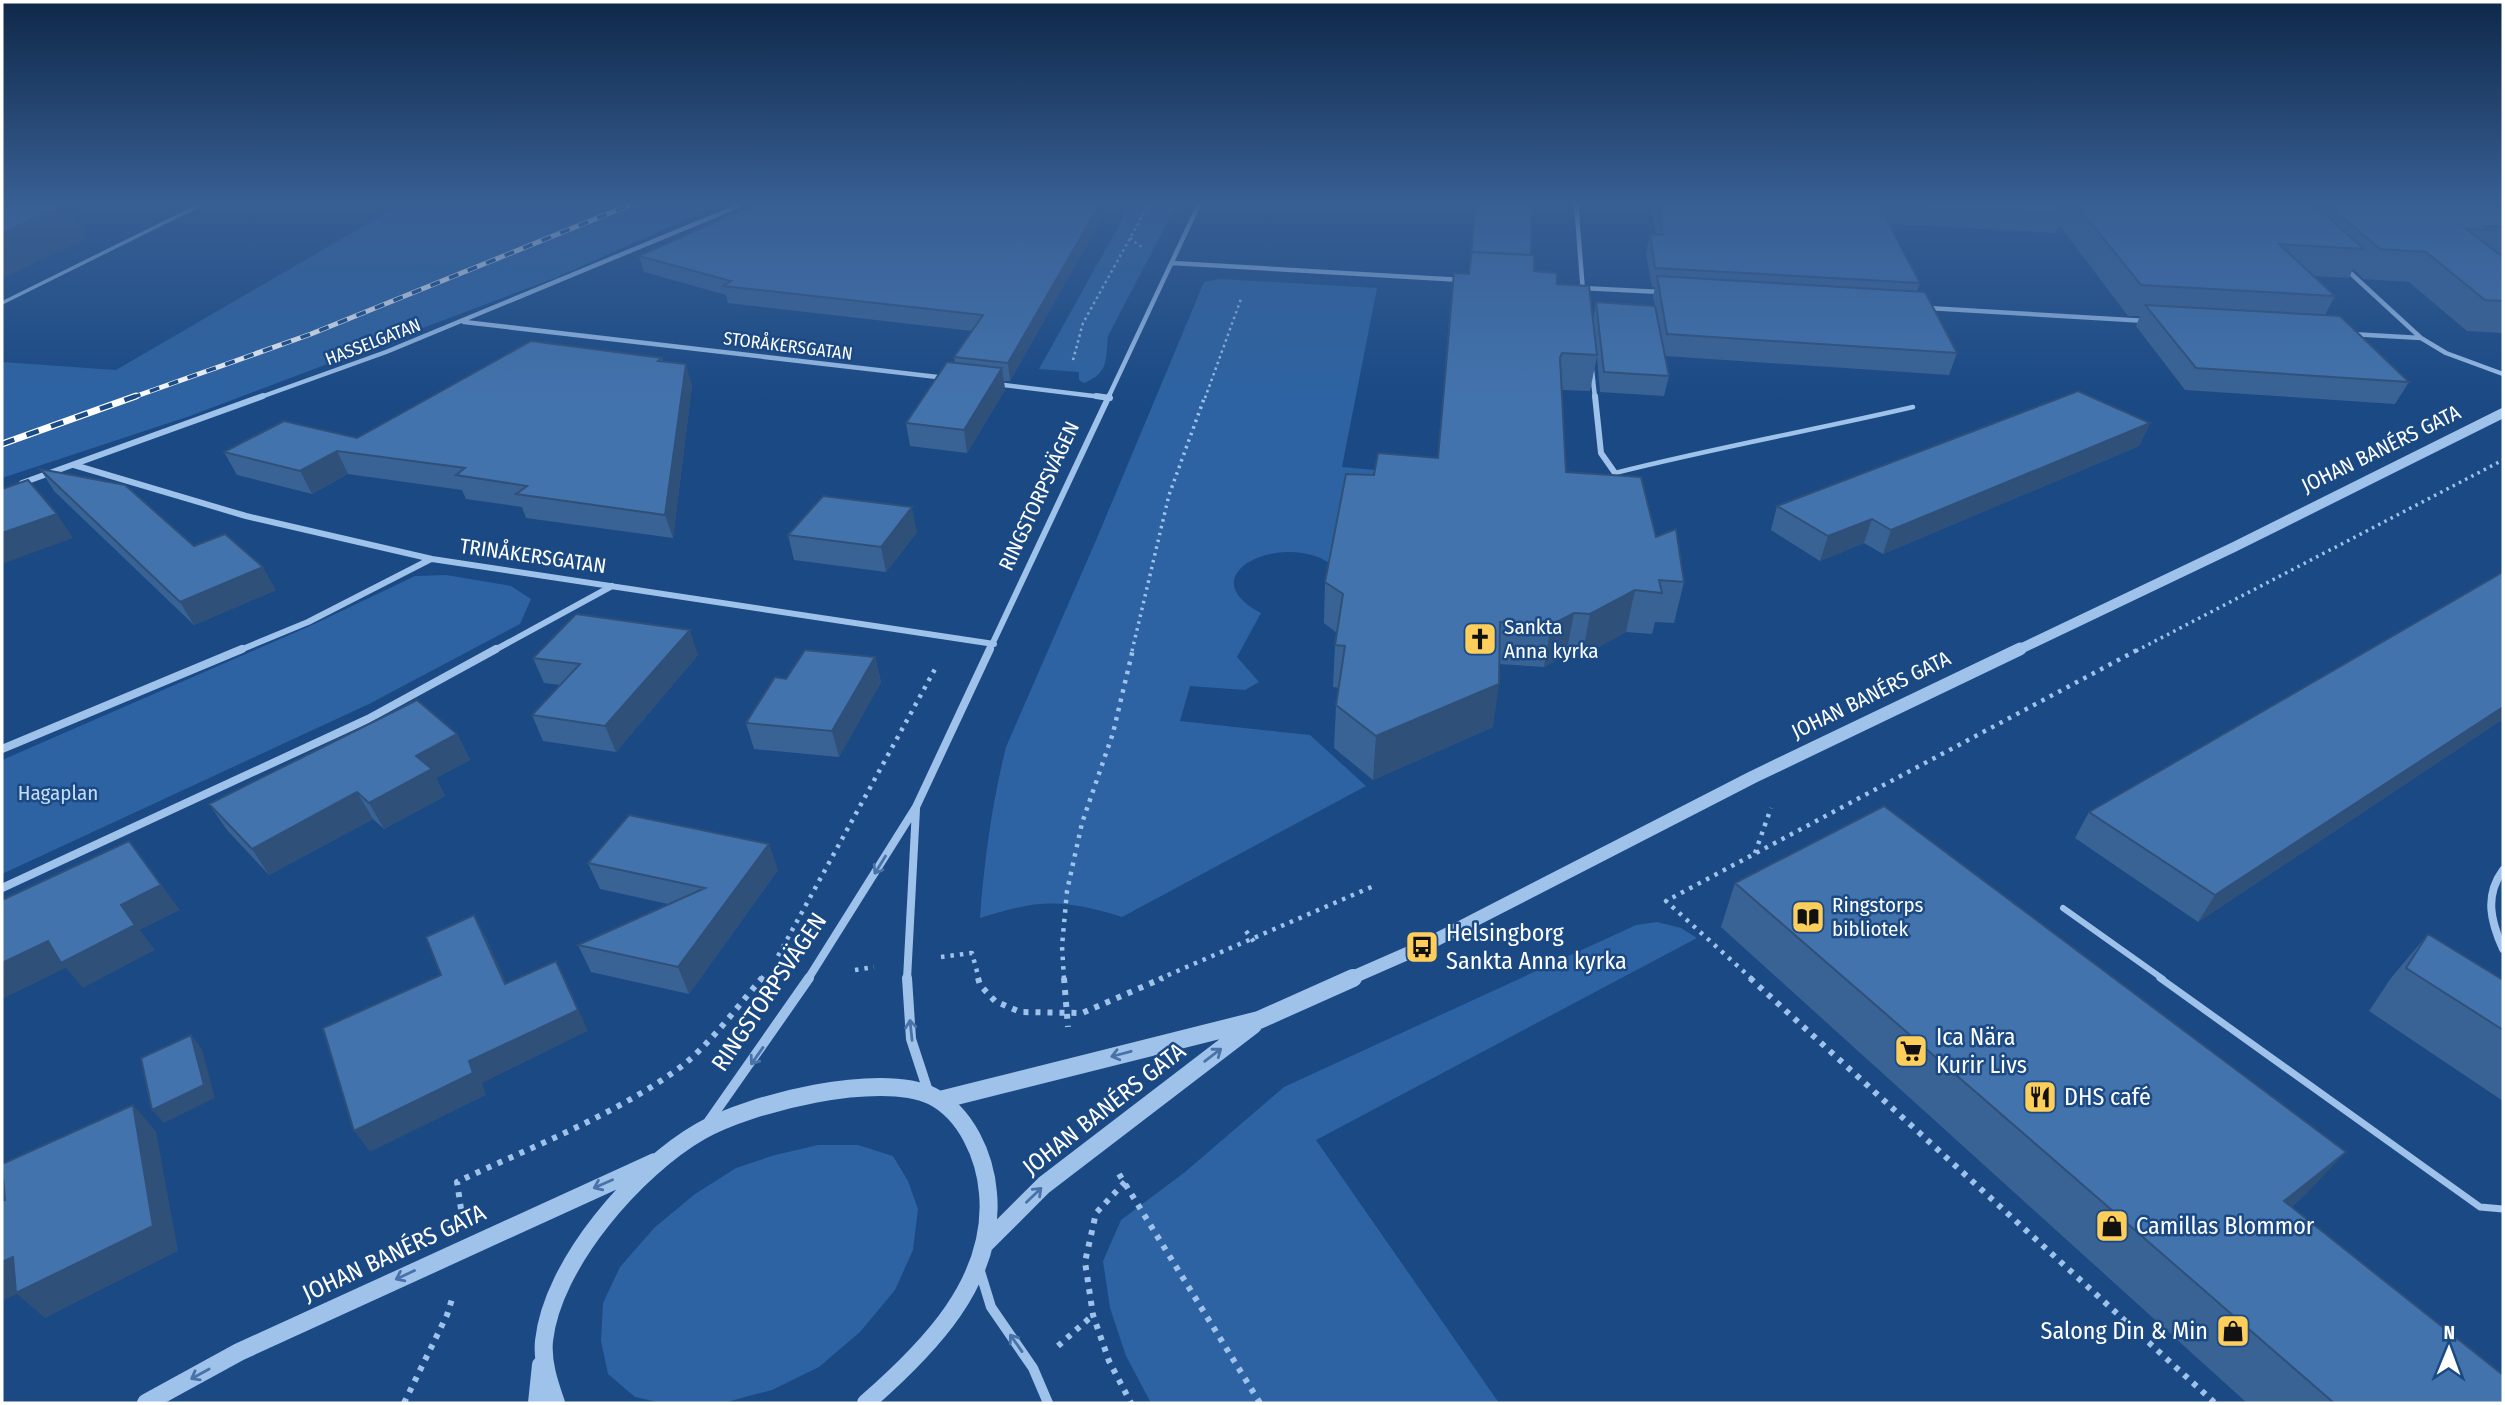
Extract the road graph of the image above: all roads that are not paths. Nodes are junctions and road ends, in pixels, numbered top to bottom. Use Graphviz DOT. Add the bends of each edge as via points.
graph roads {
  1 [pos="74,268"];
  2 [pos="593,268"];
  3 [pos="1170,268"];
  4 [pos="1247,268"];
  5 [pos="1581,268"];
  6 [pos="2345,268"];
  7 [pos="1473,281"];
  8 [pos="1569,287"];
  9 [pos="1583,288"];
  10 [pos="1664,292"];
  11 [pos="1584,301"];
  12 [pos="2,303"];
  13 [pos="1921,308"];
  14 [pos="464,322"];
  15 [pos="2152,322"];
  16 [pos="2341,333"];
  17 [pos="2421,338"];
  18 [pos="1590,356"];
  19 [pos="2503,374"];
  20 [pos="954,379"];
  21 [pos="982,383"];
  22 [pos="1110,398"];
  23 [pos="1913,407"];
  24 [pos="2503,413"];
  25 [pos="74,465"];
  26 [pos="1615,473"];
  27 [pos="14,486"];
  28 [pos="432,559"];
  29 [pos="613,586"];
  30 [pos="994,644"];
  31 [pos="2,749"];
  32 [pos="916,807"];
  33 [pos="2503,870"];
  34 [pos="2,888"];
  35 [pos="2063,908"];
  36 [pos="2503,949"];
  37 [pos="1259,1020"];
  38 [pos="935,1098"];
  39 [pos="702,1130"];
  40 [pos="666,1158"];
  41 [pos="2503,1209"];
  42 [pos="986,1243"];
  43 [pos="978,1264"];
  44 [pos="544,1344"];
  45 [pos="146,1403"];
  46 [pos="537,1403"];
  47 [pos="556,1403"];
  48 [pos="866,1403"];
  49 [pos="1048,1403"];
  1 -- 12 [label="lane"];
  2 -- 14 [label="street, HASSELGATAN"];
  3 -- 22 [label="street, RINGSTORPSVÄGEN"];
  4 -- 7 [label="street"];
  5 -- 9 [label="street"];
  6 -- 17 [label="street"];
  8 -- 9 [label="street"];
  9 -- 10 [label="street"];
  9 -- 11 [label="street"];
  13 -- 15 [label="street"];
  14 -- 20 [label="street, STORÅKERSGATAN"];
  14 -- 25 [label="street, HASSELGATAN"];
  16 -- 17 [label="street"];
  17 -- 19 [label="street" via="2446,353"];
  18 -- 26 [label="street" via="1601,453"];
  21 -- 22 [label="street"];
  22 -- 30 [label="street, RINGSTORPSVÄGEN"];
  23 -- 26 [label="lane"];
  24 -- 37 [label="street, JOHAN BANÉRS GATA" via="1754,777 1422,947"];
  25 -- 27 [label="street, HASSELGATAN"];
  25 -- 28 [label="street, TRINÅKERSGATAN" via="246,516"];
  28 -- 29 [label="street, TRINÅKERSGATAN"];
  28 -- 31 [label="street" via="308,622"];
  29 -- 30 [label="street, TRINÅKERSGATAN"];
  29 -- 34 [label="street" via="368,719"];
  30 -- 32 [label="street, RINGSTORPSVÄGEN"];
  38 -- 32 [label="street, RINGSTORPSVÄGEN, one-way" via="911,1039 906,962"];
  32 -- 39 [label="street, RINGSTORPSVÄGEN, one-way" via="816,968"];
  33 -- 36 [label="street" via="2493,890 2490,916"];
  35 -- 41 [label="lane" via="2480,1207"];
  37 -- 38 [label="street, JOHAN BANÉRS GATA, one-way"];
  42 -- 37 [label="street, JOHAN BANÉRS GATA, one-way" via="1044,1185"];
  38 -- 39 [label="street" via="901,1089 829,1092 748,1112"];
  38 -- 42 [label="street" via="960,1116 981,1157 990,1199"];
  39 -- 40 [label="street"];
  40 -- 44 [label="street" via="596,1224 565,1278"];
  40 -- 45 [label="street, JOHAN BANÉRS GATA, one-way" via="239,1352"];
  42 -- 43 [label="street"];
  43 -- 48 [label="street" via="942,1328"];
  49 -- 43 [label="street, one-way" via="1033,1367 991,1307"];
  44 -- 46 [label="street"];
  44 -- 47 [label="street" via="547,1378"];
}
